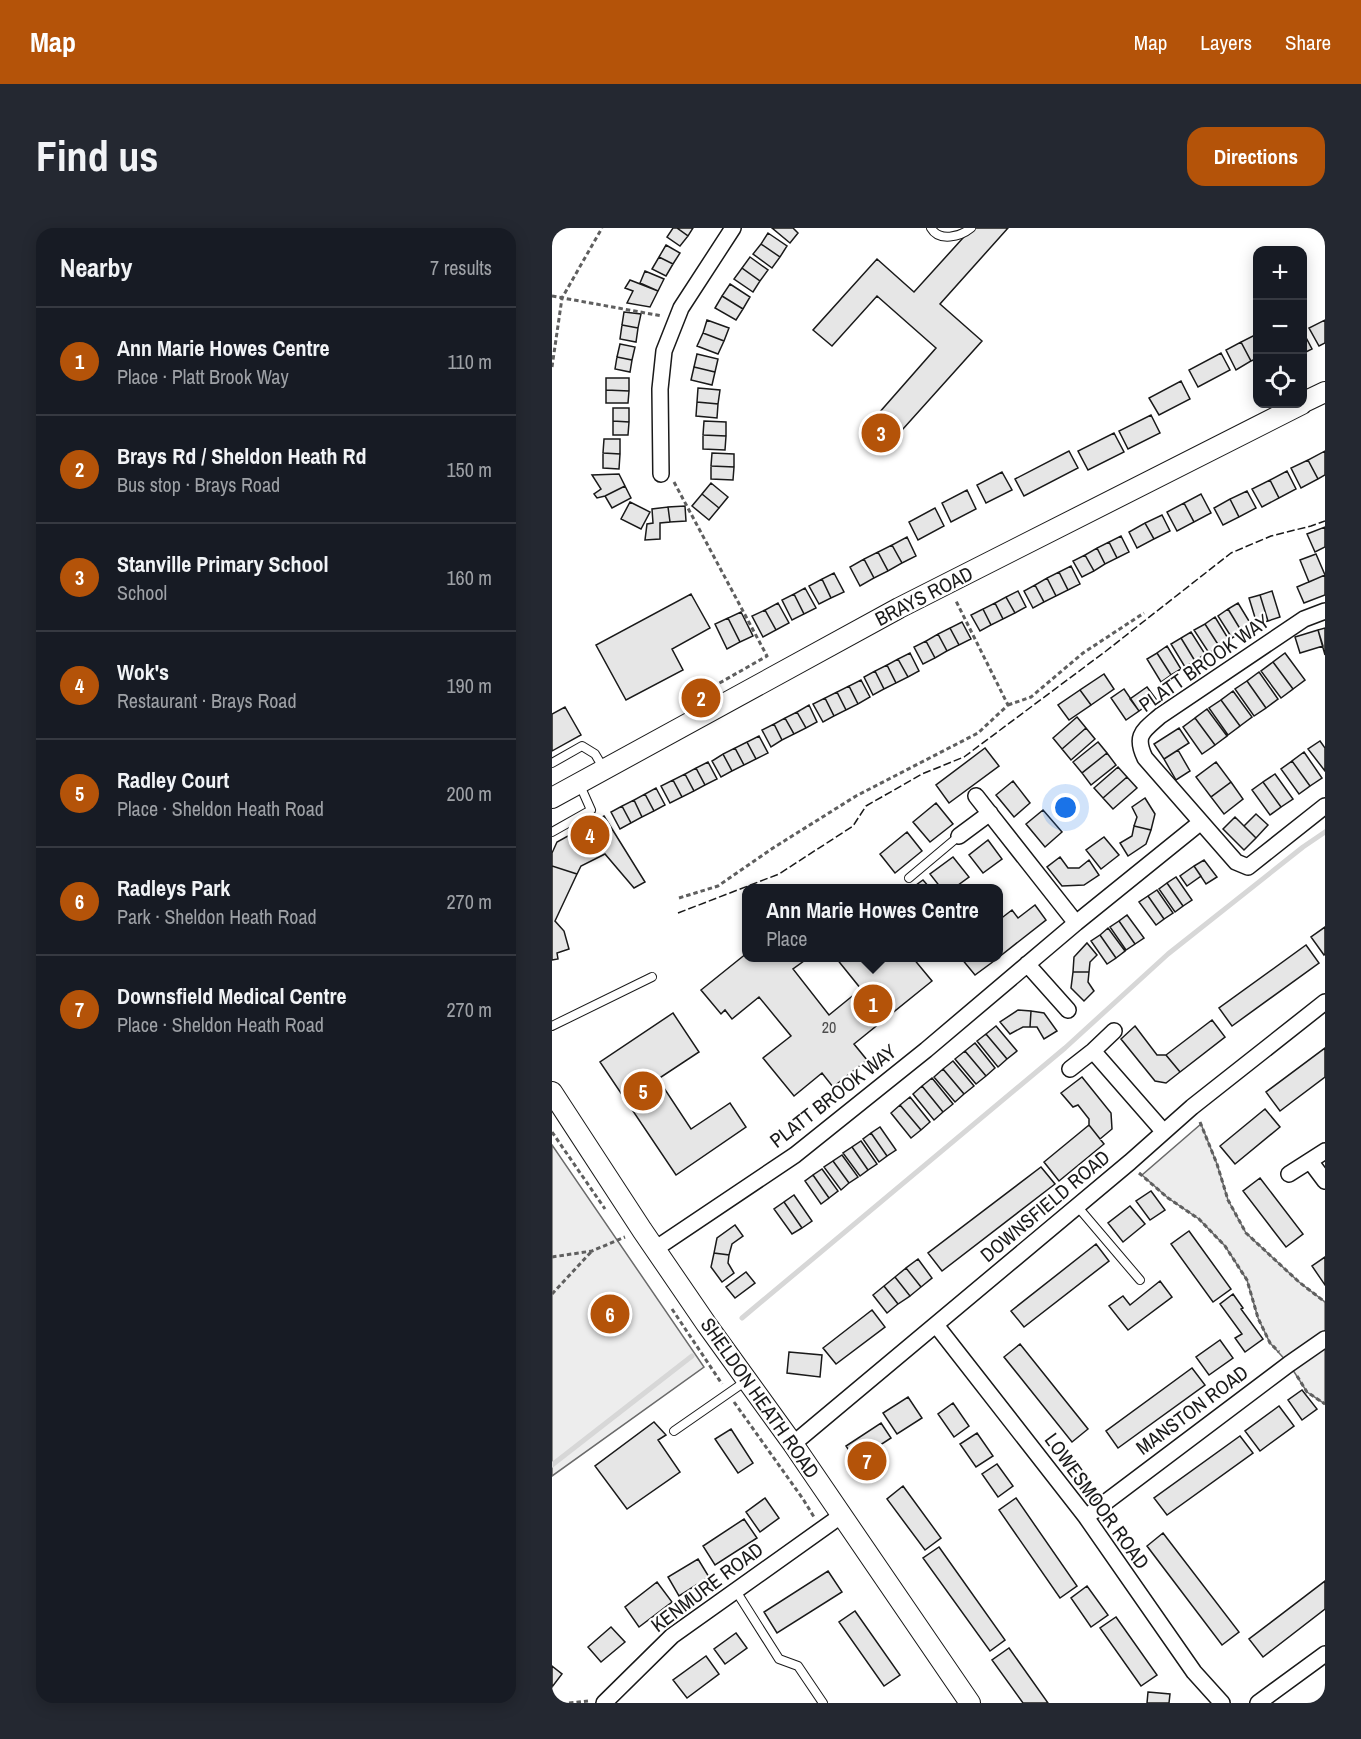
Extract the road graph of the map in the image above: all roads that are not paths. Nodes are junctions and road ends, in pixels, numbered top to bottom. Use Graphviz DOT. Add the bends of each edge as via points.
graph roads {
  1 [pos="733,228"];
  2 [pos="931,228"];
  3 [pos="971,228"];
  4 [pos="1325,392"];
  5 [pos="1307,401"];
  6 [pos="1292,408"];
  7 [pos="661,474"];
  8 [pos="1325,611"];
  9 [pos="552,763"];
  10 [pos="604,770"];
  11 [pos="579,783"];
  12 [pos="976,796"];
  13 [pos="552,798"];
  14 [pos="1325,806"];
  15 [pos="990,813"];
  16 [pos="1200,822"];
  17 [pos="552,832"];
  18 [pos="959,836"];
  19 [pos="909,878"];
  20 [pos="1076,922"];
  21 [pos="1027,964"];
  22 [pos="652,977"];
  23 [pos="1325,1002"];
  24 [pos="1068,1010"];
  25 [pos="552,1026"];
  26 [pos="1114,1031"];
  27 [pos="1093,1051"];
  28 [pos="1070,1069"];
  29 [pos="552,1092"];
  30 [pos="1163,1131"];
  31 [pos="1325,1151"];
  32 [pos="1310,1161"];
  33 [pos="1289,1174"];
  34 [pos="1325,1181"];
  35 [pos="1077,1206"];
  36 [pos="655,1249"];
  37 [pos="1140,1280"];
  38 [pos="936,1325"];
  39 [pos="1325,1339"];
  40 [pos="747,1380"];
  41 [pos="674,1431"];
  42 [pos="793,1444"];
  43 [pos="842,1515"];
  44 [pos="1086,1517"];
  45 [pos="736,1591"];
  46 [pos="1325,1654"];
  47 [pos="604,1703"];
  48 [pos="823,1703"];
  49 [pos="970,1703"];
  50 [pos="1222,1703"];
  51 [pos="1258,1703"];
  1 -- 7 [label="street" via="686,300 664,351 660,389"];
  2 -- 3 [label="lane" via="939,236 948,237"];
  4 -- 5 [label="street, BRAYS ROAD"];
  6 -- 10 [label="street, BRAYS ROAD" via="947,584"];
  8 -- 16 [label="street, PLATT BROOK WAY" via="1304,619 1160,716 1140,737 1145,758"];
  9 -- 10 [label="lane" via="582,746 595,754"];
  10 -- 11 [label="street, BRAYS ROAD"];
  11 -- 13 [label="street, BRAYS ROAD"];
  11 -- 17 [label="lane" via="591,810"];
  12 -- 15 [label="street"];
  14 -- 16 [label="street, PLATT BROOK WAY" via="1248,867 1236,862"];
  15 -- 18 [label="street"];
  15 -- 20 [label="street"];
  16 -- 20 [label="street, PLATT BROOK WAY"];
  18 -- 19 [label="lane"];
  20 -- 21 [label="street, PLATT BROOK WAY"];
  21 -- 24 [label="street"];
  21 -- 36 [label="street, PLATT BROOK WAY" via="795,1155"];
  22 -- 25 [label="lane"];
  23 -- 30 [label="street, DOWNSFIELD ROAD"];
  26 -- 27 [label="street"];
  27 -- 28 [label="street"];
  27 -- 30 [label="street"];
  29 -- 36 [label="street, SHELDON HEATH ROAD"];
  30 -- 35 [label="street, DOWNSFIELD ROAD"];
  31 -- 32 [label="street"];
  32 -- 33 [label="street"];
  32 -- 34 [label="street"];
  35 -- 37 [label="lane"];
  35 -- 38 [label="street, DOWNSFIELD ROAD"];
  36 -- 40 [label="street, SHELDON HEATH ROAD"];
  38 -- 42 [label="street, DOWNSFIELD ROAD"];
  38 -- 44 [label="street, LOWESMOOR ROAD"];
  39 -- 44 [label="street, MANSTON ROAD"];
  40 -- 41 [label="lane"];
  40 -- 42 [label="street, SHELDON HEATH ROAD"];
  42 -- 43 [label="street, SHELDON HEATH ROAD"];
  43 -- 45 [label="street, KENMURE ROAD"];
  43 -- 49 [label="street, SHELDON HEATH ROAD"];
  44 -- 50 [label="street, LOWESMOOR ROAD" via="1194,1672"];
  45 -- 47 [label="street, KENMURE ROAD" via="672,1636"];
  45 -- 48 [label="lane" via="779,1659 798,1666"];
  46 -- 51 [label="street"];
}
